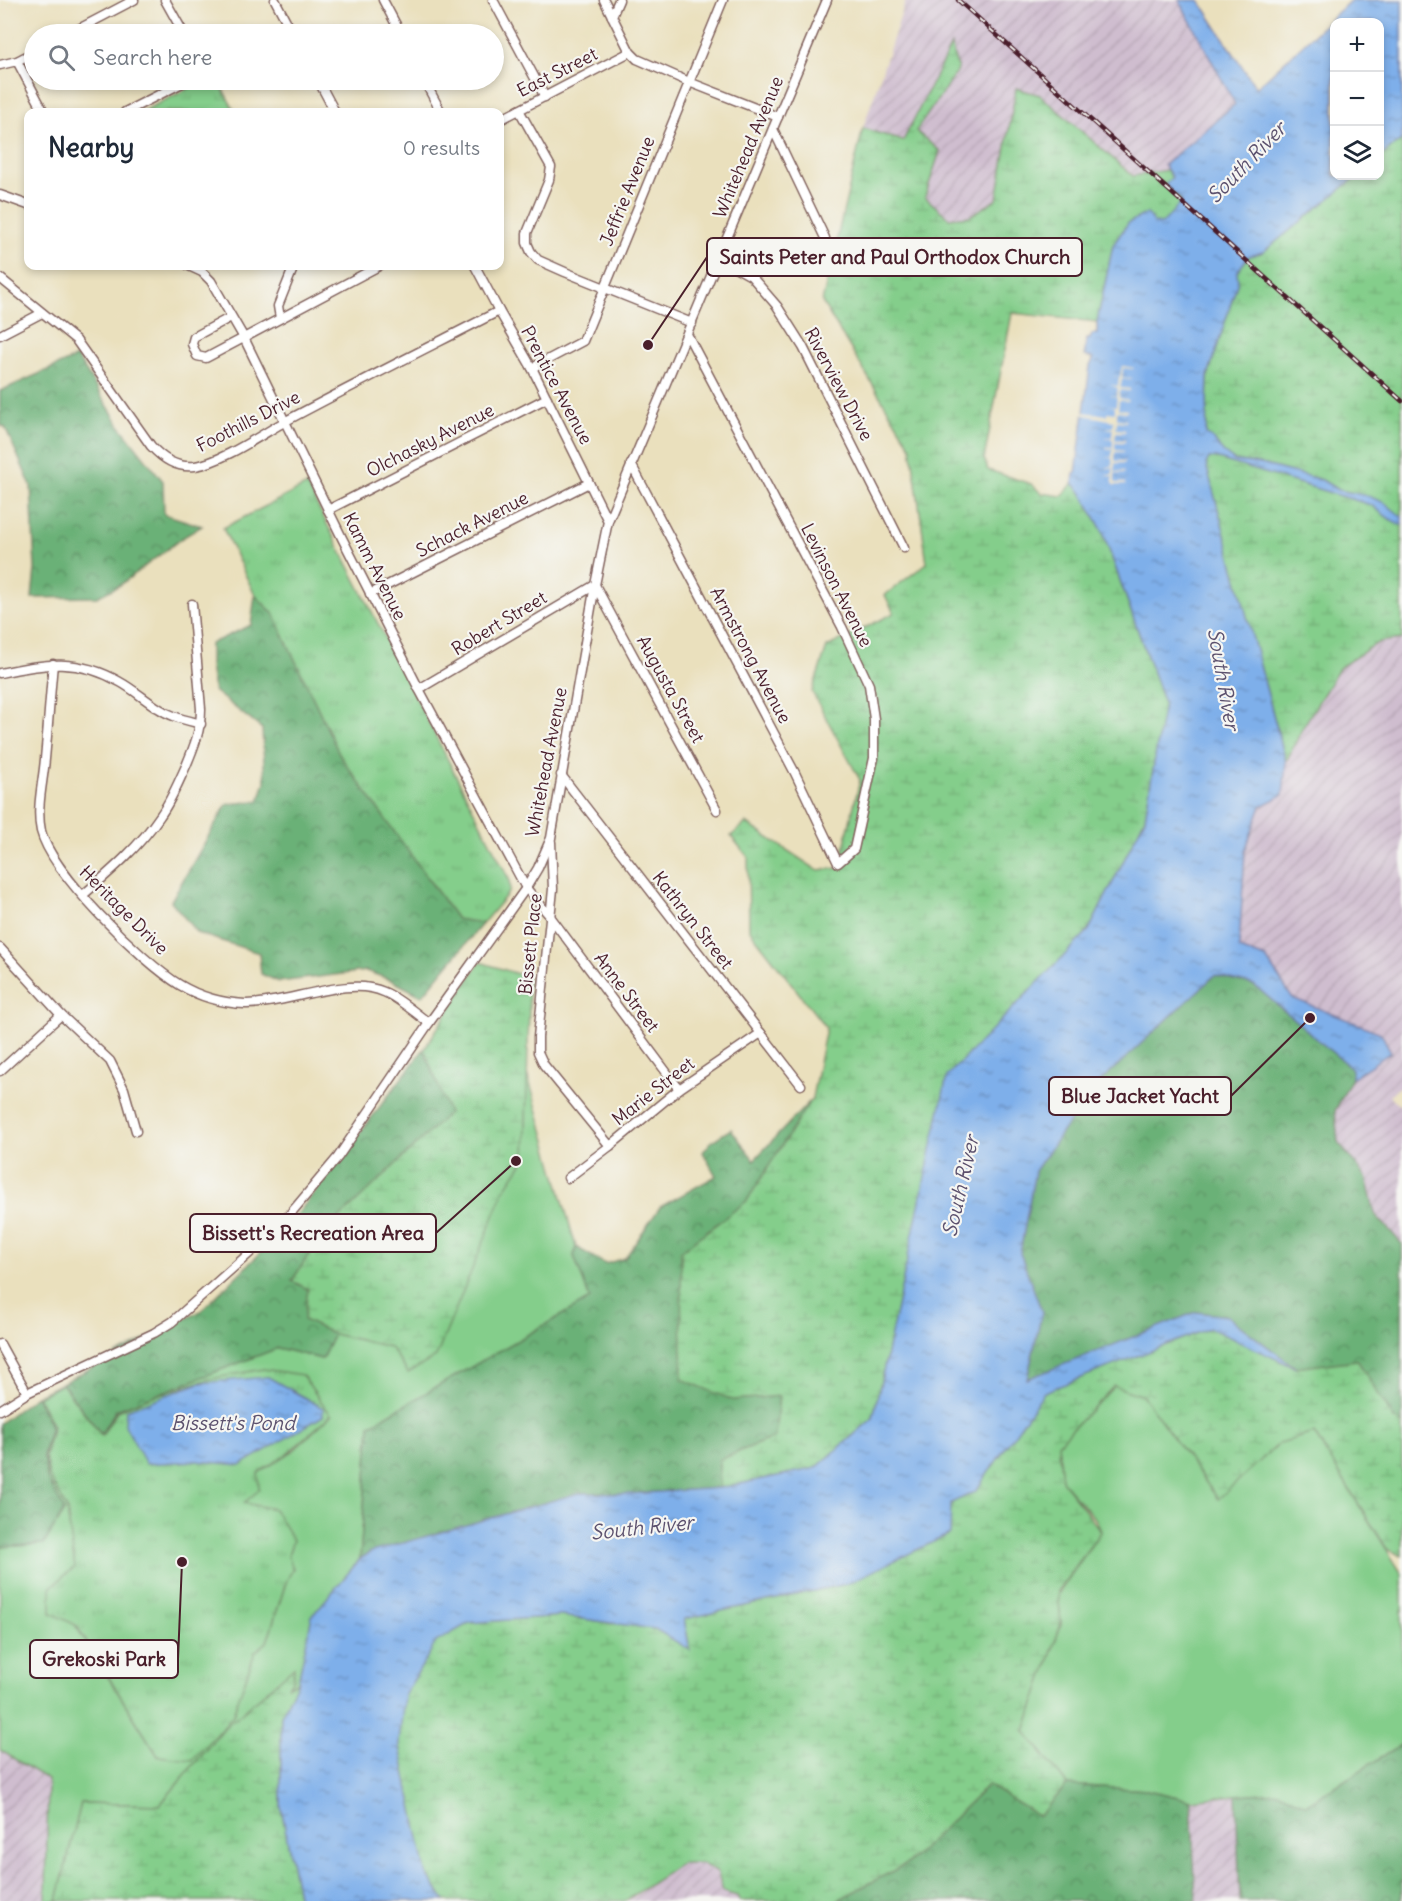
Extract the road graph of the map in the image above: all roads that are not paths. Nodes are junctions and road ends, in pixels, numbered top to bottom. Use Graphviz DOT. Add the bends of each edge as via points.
graph roads {
  1 [pos="134,0"];
  2 [pos="165,0"];
  3 [pos="275,0"];
  4 [pos="383,0"];
  5 [pos="493,0"];
  6 [pos="604,0"];
  7 [pos="619,0"];
  8 [pos="723,0"];
  9 [pos="827,0"];
  10 [pos="612,16"];
  11 [pos="88,24"];
  12 [pos="178,24"];
  13 [pos="287,24"];
  14 [pos="396,24"];
  15 [pos="630,52"];
  16 [pos="24,57"];
  17 [pos="17,61"];
  18 [pos="0,65"];
  19 [pos="24,74"];
  20 [pos="689,82"];
  21 [pos="32,90"];
  22 [pos="168,90"];
  23 [pos="323,90"];
  24 [pos="429,90"];
  25 [pos="545,97"];
  26 [pos="42,108"];
  27 [pos="133,108"];
  28 [pos="331,108"];
  29 [pos="439,108"];
  30 [pos="519,110"];
  31 [pos="778,117"];
  32 [pos="504,118"];
  33 [pos="773,129"];
  34 [pos="0,195"];
  35 [pos="24,204"];
  36 [pos="825,238"];
  37 [pos="718,258"];
  38 [pos="198,270"];
  39 [pos="292,270"];
  40 [pos="371,270"];
  41 [pos="477,270"];
  42 [pos="0,278"];
  43 [pos="605,287"];
  44 [pos="499,311"];
  45 [pos="42,313"];
  46 [pos="231,317"];
  47 [pos="280,318"];
  48 [pos="692,323"];
  49 [pos="687,334"];
  50 [pos="0,335"];
  51 [pos="244,338"];
  52 [pos="532,368"];
  53 [pos="547,398"];
  54 [pos="285,422"];
  55 [pos="631,464"];
  56 [pos="589,483"];
  57 [pos="328,510"];
  58 [pos="608,521"];
  59 [pos="904,548"];
  60 [pos="595,585"];
  61 [pos="370,594"];
  62 [pos="192,604"];
  63 [pos="53,664"];
  64 [pos="0,673"];
  65 [pos="419,689"];
  66 [pos="201,723"];
  67 [pos="561,775"];
  68 [pos="717,810"];
  69 [pos="551,838"];
  70 [pos="838,862"];
  71 [pos="526,888"];
  72 [pos="83,895"];
  73 [pos="549,915"];
  74 [pos="0,948"];
  75 [pos="61,1015"];
  76 [pos="429,1023"];
  77 [pos="761,1033"];
  78 [pos="0,1071"];
  79 [pos="801,1085"];
  80 [pos="679,1089"];
  81 [pos="136,1131"];
  82 [pos="610,1146"];
  83 [pos="567,1178"];
  84 [pos="0,1344"];
  85 [pos="27,1393"];
  86 [pos="0,1410"];
  1 -- 11 [label="street"];
  2 -- 12 [label="street"];
  3 -- 13 [label="street"];
  4 -- 14 [label="street"];
  5 -- 25 [label="street"];
  6 -- 10 [label="street"];
  7 -- 10 [label="street"];
  8 -- 20 [label="street, Jeffrie Avenue"];
  9 -- 31 [label="street, Whitehead Avenue"];
  10 -- 15 [label="street"];
  15 -- 20 [label="street" via="637,59"];
  15 -- 25 [label="street, East Street"];
  16 -- 17 [label="street"];
  17 -- 18 [label="street"];
  17 -- 19 [label="street"];
  20 -- 31 [label="street"];
  20 -- 43 [label="street, Jeffrie Avenue"];
  21 -- 26 [label="street"];
  22 -- 27 [label="street"];
  23 -- 28 [label="street"];
  24 -- 29 [label="street"];
  25 -- 30 [label="street, East Street"];
  30 -- 32 [label="street, East Street"];
  30 -- 43 [label="street" via="551,166 527,233 531,252 538,260"];
  31 -- 33 [label="street, Whitehead Avenue"];
  33 -- 36 [label="street"];
  33 -- 37 [label="street, Whitehead Avenue"];
  34 -- 35 [label="street"];
  37 -- 48 [label="street, Whitehead Avenue"];
  37 -- 59 [label="street, Riverview Drive" via="751,276 777,306 803,347"];
  38 -- 46 [label="street, Kamm Avenue" via="211,281"];
  39 -- 47 [label="street" via="278,306"];
  40 -- 47 [label="street"];
  41 -- 44 [label="street, Prentice Avenue"];
  42 -- 45 [label="street, Foothills Drive"];
  43 -- 48 [label="street"];
  43 -- 52 [label="street, Jeffrie Avenue" via="583,340"];
  44 -- 52 [label="street, Prentice Avenue"];
  44 -- 54 [label="street, Foothills Drive"];
  45 -- 50 [label="street"];
  45 -- 54 [label="street, Foothills Drive" via="76,340 151,446 162,458 177,465 210,463"];
  46 -- 51 [label="street, Kamm Avenue"];
  46 -- 51 [label="street" via="194,337 193,350 197,356 206,358"];
  47 -- 51 [label="street"];
  48 -- 49 [label="street, Whitehead Avenue"];
  49 -- 55 [label="street, Whitehead Avenue"];
  49 -- 70 [label="street, Levinson Avenue" via="869,685 874,758 854,849"];
  51 -- 54 [label="street, Kamm Avenue"];
  52 -- 53 [label="street, Prentice Avenue"];
  53 -- 56 [label="street, Prentice Avenue"];
  53 -- 57 [label="street, Olchasky Avenue"];
  54 -- 57 [label="street, Kamm Avenue"];
  55 -- 58 [label="street, Whitehead Avenue"];
  55 -- 70 [label="street, Armstrong Avenue"];
  56 -- 58 [label="street, Prentice Avenue"];
  56 -- 61 [label="street, Schack Avenue"];
  57 -- 61 [label="street, Kamm Avenue"];
  58 -- 60 [label="street, Whitehead Avenue"];
  60 -- 65 [label="street, Robert Street"];
  60 -- 67 [label="street, Whitehead Avenue"];
  60 -- 68 [label="street, Augusta Street"];
  61 -- 65 [label="street, Kamm Avenue"];
  62 -- 66 [label="street"];
  63 -- 64 [label="street"];
  63 -- 66 [label="street" via="92,669 120,682 160,710"];
  63 -- 72 [label="street, Heritage Drive" via="40,800 41,830 58,866"];
  65 -- 71 [label="street, Kamm Avenue"];
  66 -- 72 [label="street" via="195,747 161,815 114,868"];
  67 -- 69 [label="street, Whitehead Avenue"];
  67 -- 77 [label="street, Kathryn Street"];
  69 -- 71 [label="street, Whitehead Avenue"];
  69 -- 73 [label="street, Bissett Place" via="553,890"];
  71 -- 73 [label="street, Anne Street"];
  71 -- 76 [label="street, Whitehead Avenue"];
  72 -- 76 [label="street, Heritage Drive" via="138,953 180,985 215,1001 247,1004 363,986 384,992"];
  73 -- 80 [label="street, Anne Street"];
  73 -- 82 [label="street, Bissett Place" via="538,1052 544,1065"];
  74 -- 75 [label="street"];
  75 -- 78 [label="street"];
  75 -- 81 [label="street" via="111,1060"];
  76 -- 85 [label="street, Whitehead Avenue" via="338,1157 280,1226 172,1322"];
  77 -- 79 [label="street, Kathryn Street"];
  77 -- 80 [label="street, Marie Street"];
  80 -- 82 [label="street, Marie Street"];
  82 -- 83 [label="street, Marie Street"];
  84 -- 85 [label="street"];
  85 -- 86 [label="street, Whitehead Avenue"];
}
